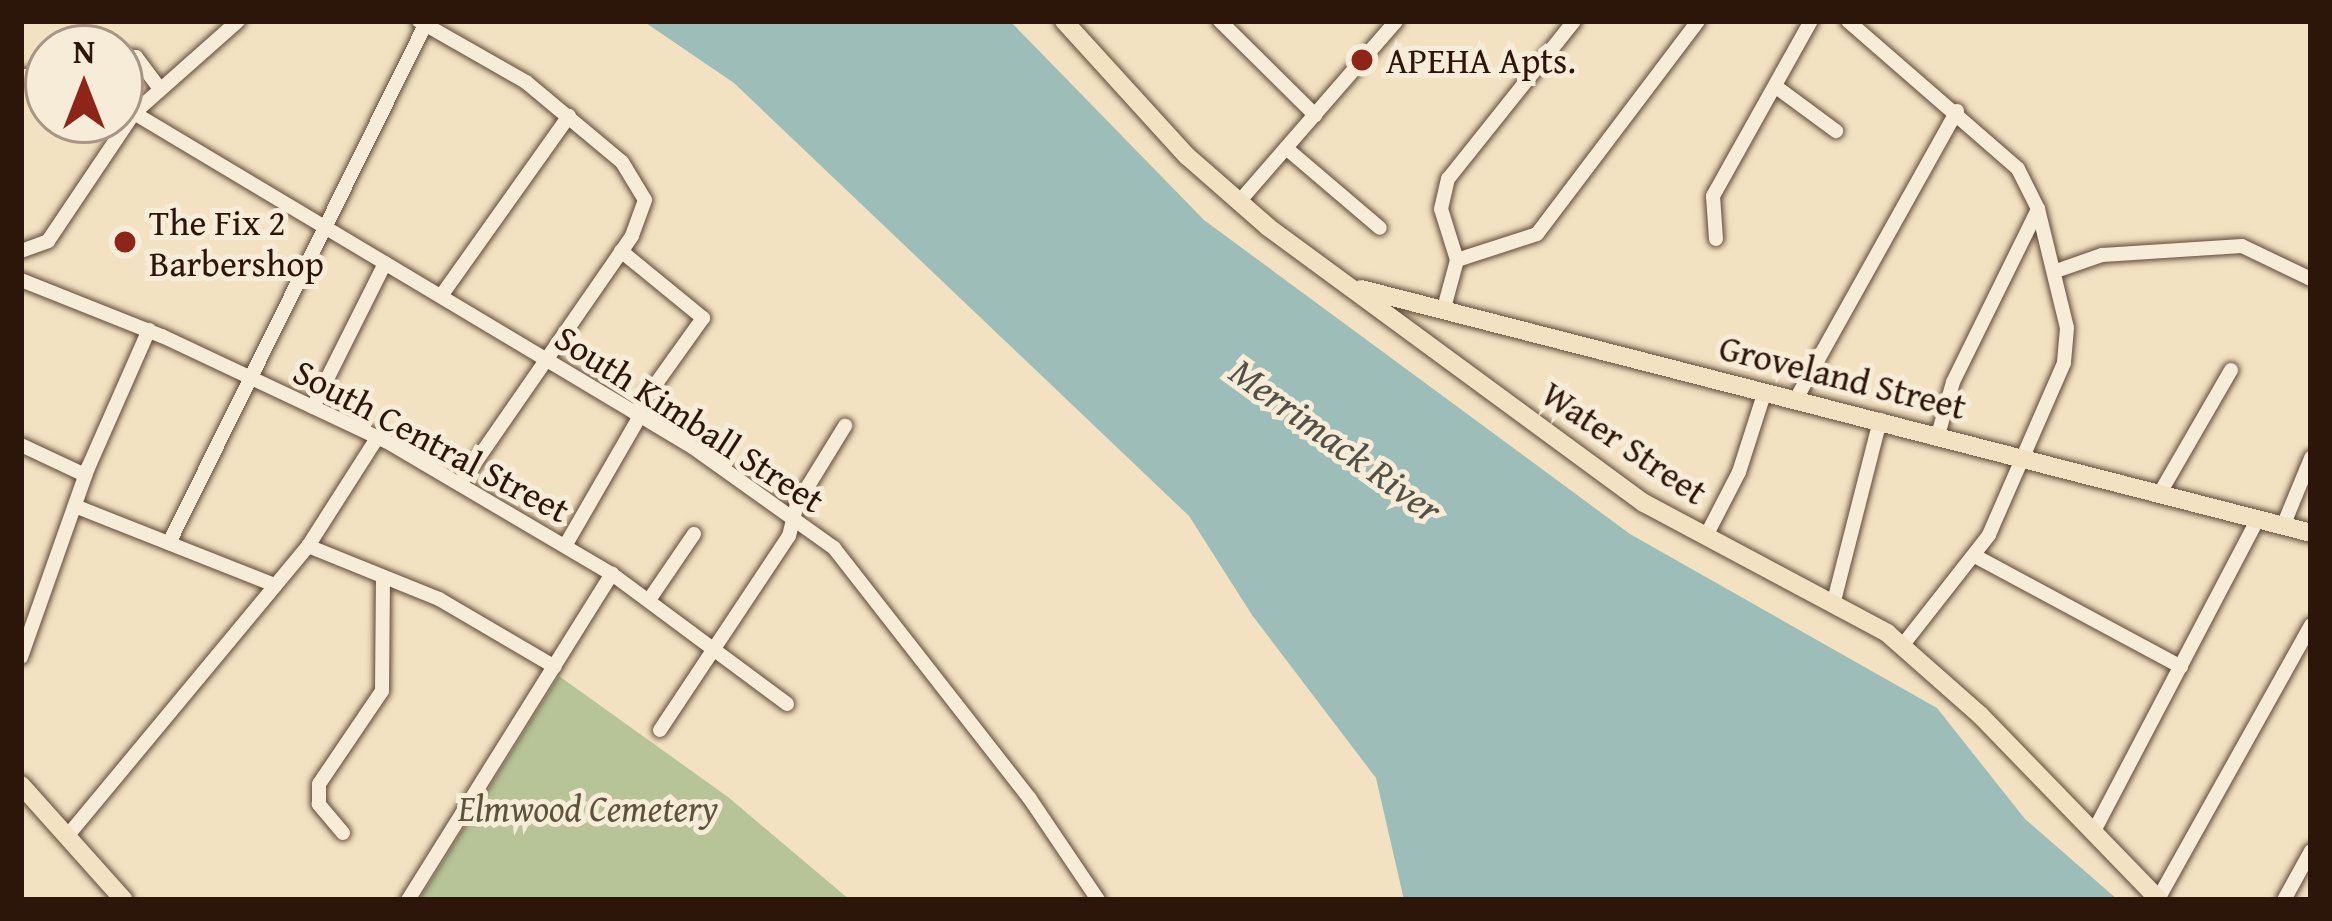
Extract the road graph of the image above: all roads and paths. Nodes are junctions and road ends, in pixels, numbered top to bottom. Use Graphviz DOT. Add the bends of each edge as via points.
graph roads {
  1 [pos="238,21"];
  2 [pos="1064,21"];
  3 [pos="1220,21"];
  4 [pos="1396,21"];
  5 [pos="1574,21"];
  6 [pos="1698,21"];
  7 [pos="1811,21"];
  8 [pos="422,23"];
  9 [pos="1855,23"];
  10 [pos="144,68"];
  11 [pos="159,88"];
  12 [pos="1779,89"];
  13 [pos="144,103"];
  14 [pos="1957,111"];
  15 [pos="1315,115"];
  16 [pos="569,116"];
  17 [pos="144,119"];
  18 [pos="1836,131"];
  19 [pos="113,144"];
  20 [pos="1286,148"];
  21 [pos="1238,203"];
  22 [pos="2038,209"];
  23 [pos="324,226"];
  24 [pos="1380,228"];
  25 [pos="1716,239"];
  26 [pos="21,250"];
  27 [pos="621,251"];
  28 [pos="1457,260"];
  29 [pos="385,263"];
  30 [pos="2056,271"];
  31 [pos="2311,279"];
  32 [pos="21,280"];
  33 [pos="1356,289"];
  34 [pos="441,296"];
  35 [pos="1444,308"];
  36 [pos="149,330"];
  37 [pos="545,359"];
  38 [pos="2231,370"];
  39 [pos="250,377"];
  40 [pos="1765,391"];
  41 [pos="1796,399"];
  42 [pos="313,407"];
  43 [pos="637,414"];
  44 [pos="1880,420"];
  45 [pos="845,426"];
  46 [pos="1938,435"];
  47 [pos="377,438"];
  48 [pos="21,445"];
  49 [pos="2024,458"];
  50 [pos="2311,458"];
  51 [pos="85,475"];
  52 [pos="460,484"];
  53 [pos="2159,493"];
  54 [pos="74,506"];
  55 [pos="793,519"];
  56 [pos="2258,519"];
  57 [pos="2283,526"];
  58 [pos="2311,533"];
  59 [pos="694,534"];
  60 [pos="1706,536"];
  61 [pos="169,543"];
  62 [pos="308,545"];
  63 [pos="566,546"];
  64 [pos="1976,556"];
  65 [pos="612,574"];
  66 [pos="383,578"];
  67 [pos="275,585"];
  68 [pos="649,600"];
  69 [pos="1834,601"];
  70 [pos="2311,625"];
  71 [pos="26,628"];
  72 [pos="711,646"];
  73 [pos="1902,646"];
  74 [pos="21,657"];
  75 [pos="555,667"];
  76 [pos="2181,667"];
  77 [pos="787,704"];
  78 [pos="660,730"];
  79 [pos="22,786"];
  80 [pos="2094,831"];
  81 [pos="343,832"];
  82 [pos="69,834"];
  83 [pos="2311,851"];
  84 [pos="124,900"];
  85 [pos="408,900"];
  86 [pos="1098,900"];
  87 [pos="2159,900"];
  88 [pos="2284,900"];
  1 -- 11 [label="street"];
  2 -- 21 [label="main road, Water Street"];
  3 -- 15 [label="street"];
  4 -- 15 [label="street"];
  5 -- 28 [label="street" via="1448,179 1441,209"];
  6 -- 28 [label="street" via="1537,235"];
  7 -- 12 [label="street"];
  8 -- 16 [label="street" via="491,59"];
  8 -- 23 [label="street"];
  9 -- 14 [label="street"];
  10 -- 11 [label="street"];
  11 -- 13 [label="street"];
  12 -- 18 [label="street"];
  12 -- 25 [label="street" via="1713,196"];
  14 -- 22 [label="street" via="2010,159"];
  14 -- 41 [label="street"];
  15 -- 20 [label="street"];
  16 -- 27 [label="street" via="632,174 644,211"];
  16 -- 34 [label="street"];
  17 -- 23 [label="street, South Kimball Street"];
  19 -- 26 [label="street" via="48,241"];
  20 -- 21 [label="street"];
  20 -- 24 [label="street"];
  21 -- 33 [label="main road, Water Street"];
  22 -- 30 [label="street"];
  22 -- 46 [label="street" via="1961,365"];
  23 -- 29 [label="street, South Kimball Street"];
  23 -- 39 [label="street"];
  27 -- 37 [label="street"];
  27 -- 43 [label="street" via="703,318"];
  28 -- 35 [label="street"];
  29 -- 34 [label="street, South Kimball Street"];
  29 -- 42 [label="street"];
  30 -- 31 [label="street" via="2102,255 2234,245"];
  30 -- 49 [label="street" via="2067,346"];
  32 -- 36 [label="street, South Central Street"];
  33 -- 35 [label="main road, Groveland Street"];
  33 -- 60 [label="main road, Water Street" via="1615,484"];
  34 -- 37 [label="street, South Kimball Street"];
  35 -- 40 [label="main road, Groveland Street"];
  36 -- 39 [label="street, South Central Street"];
  36 -- 51 [label="street"];
  37 -- 43 [label="street, South Kimball Street"];
  37 -- 52 [label="street"];
  38 -- 53 [label="street"];
  39 -- 42 [label="street, South Central Street"];
  39 -- 61 [label="street"];
  40 -- 41 [label="main road, Groveland Street"];
  40 -- 60 [label="street" via="1739,472"];
  41 -- 44 [label="main road, Groveland Street"];
  42 -- 47 [label="street, South Central Street"];
  43 -- 55 [label="street, South Kimball Street"];
  43 -- 63 [label="street"];
  44 -- 46 [label="main road, Groveland Street"];
  44 -- 69 [label="street"];
  45 -- 55 [label="street"];
  46 -- 49 [label="main road, Groveland Street"];
  47 -- 52 [label="street, South Central Street"];
  47 -- 62 [label="street"];
  48 -- 51 [label="street"];
  49 -- 53 [label="main road, Groveland Street"];
  49 -- 64 [label="street"];
  50 -- 57 [label="street"];
  51 -- 54 [label="street"];
  52 -- 63 [label="street, South Central Street"];
  53 -- 56 [label="main road, Groveland Street"];
  54 -- 61 [label="street"];
  54 -- 71 [label="street"];
  55 -- 72 [label="street"];
  55 -- 86 [label="street, South Kimball Street" via="834,548 868,587"];
  56 -- 57 [label="main road, Groveland Street"];
  56 -- 76 [label="street"];
  57 -- 58 [label="main road, Groveland Street"];
  59 -- 68 [label="street"];
  60 -- 69 [label="main road, Water Street"];
  61 -- 67 [label="street"];
  62 -- 66 [label="street"];
  62 -- 67 [label="street"];
  63 -- 65 [label="street, South Central Street"];
  64 -- 73 [label="street"];
  64 -- 76 [label="street"];
  65 -- 68 [label="street, South Central Street"];
  65 -- 75 [label="street"];
  66 -- 75 [label="street" via="439,599"];
  66 -- 81 [label="street" via="382,691 319,784 319,804"];
  67 -- 82 [label="street"];
  68 -- 72 [label="street, South Central Street"];
  69 -- 73 [label="main road, Water Street"];
  70 -- 87 [label="street"];
  71 -- 74 [label="street"];
  72 -- 77 [label="street, South Central Street"];
  72 -- 78 [label="street"];
  73 -- 80 [label="main road, Water Street"];
  75 -- 85 [label="street"];
  76 -- 80 [label="street"];
  79 -- 82 [label="main road"];
  80 -- 87 [label="main road, Water Street"];
  82 -- 84 [label="main road"];
  83 -- 88 [label="street"];
}
